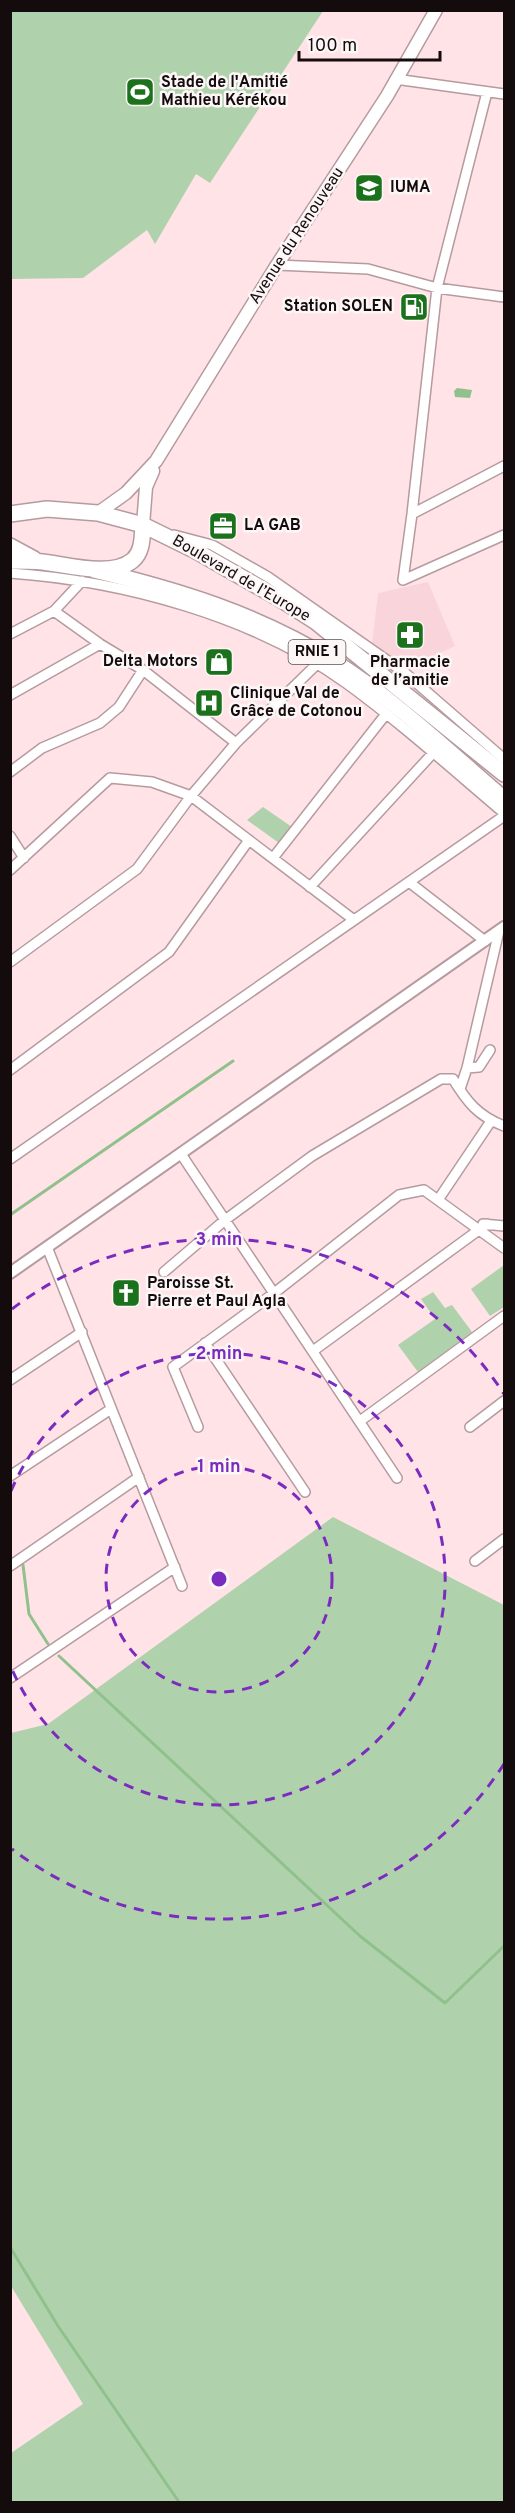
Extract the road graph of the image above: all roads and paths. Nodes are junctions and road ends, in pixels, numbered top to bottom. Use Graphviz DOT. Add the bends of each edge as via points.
graph roads {
  1 [pos="436,10"];
  2 [pos="395,79"];
  3 [pos="487,92"];
  4 [pos="504,94"];
  5 [pos="277,265"];
  6 [pos="437,288"];
  7 [pos="504,297"];
  8 [pos="156,461"];
  9 [pos="504,466"];
  10 [pos="98,513"];
  11 [pos="412,514"];
  12 [pos="14,516"];
  13 [pos="142,525"];
  14 [pos="158,532"];
  15 [pos="504,535"];
  16 [pos="10,546"];
  17 [pos="10,561"];
  18 [pos="40,562"];
  19 [pos="94,570"];
  20 [pos="10,573"];
  21 [pos="82,581"];
  22 [pos="54,611"];
  23 [pos="10,634"];
  24 [pos="100,644"];
  25 [pos="316,664"];
  26 [pos="143,670"];
  27 [pos="10,695"];
  28 [pos="386,714"];
  29 [pos="236,743"];
  30 [pos="433,753"];
  31 [pos="504,759"];
  32 [pos="10,772"];
  33 [pos="504,774"];
  34 [pos="191,796"];
  35 [pos="504,799"];
  36 [pos="504,814"];
  37 [pos="10,836"];
  38 [pos="249,840"];
  39 [pos="24,858"];
  40 [pos="273,858"];
  41 [pos="10,870"];
  42 [pos="409,882"];
  43 [pos="310,887"];
  44 [pos="354,920"];
  45 [pos="502,929"];
  46 [pos="485,941"];
  47 [pos="10,962"];
  48 [pos="490,1050"];
  49 [pos="467,1068"];
  50 [pos="10,1070"];
  51 [pos="460,1089"];
  52 [pos="491,1121"];
  53 [pos="504,1126"];
  54 [pos="181,1154"];
  55 [pos="10,1159"];
  56 [pos="438,1200"];
  57 [pos="225,1220"];
  58 [pos="504,1226"];
  59 [pos="483,1227"];
  60 [pos="47,1247"];
  61 [pos="504,1248"];
  62 [pos="10,1272"];
  63 [pos="164,1272"];
  64 [pos="273,1294"];
  65 [pos="504,1316"];
  66 [pos="82,1332"];
  67 [pos="205,1343"];
  68 [pos="313,1351"];
  69 [pos="10,1380"];
  70 [pos="504,1401"];
  71 [pos="111,1409"];
  72 [pos="360,1421"];
  73 [pos="198,1427"];
  74 [pos="470,1427"];
  75 [pos="10,1476"];
  76 [pos="139,1477"];
  77 [pos="397,1478"];
  78 [pos="305,1491"];
  79 [pos="504,1539"];
  80 [pos="475,1561"];
  81 [pos="10,1566"];
  82 [pos="175,1567"];
  83 [pos="182,1586"];
  84 [pos="10,1678"];
  1 -- 2 [label="main road, Avenue du Renouveau"];
  2 -- 3 [label="street"];
  2 -- 5 [label="main road, Avenue du Renouveau"];
  3 -- 4 [label="street"];
  3 -- 6 [label="street"];
  5 -- 6 [label="street" via="368,269"];
  5 -- 8 [label="main road, Avenue du Renouveau"];
  6 -- 7 [label="street"];
  6 -- 11 [label="street"];
  8 -- 10 [label="main road, Avenue du Renouveau" via="126,493"];
  8 -- 13 [label="main road, Avenue du Renouveau" via="146,487"];
  9 -- 11 [label="street"];
  10 -- 12 [label="highway, RNIE 1" via="57,509"];
  10 -- 13 [label="highway, RNIE 1"];
  11 -- 15 [label="street" via="403,580"];
  13 -- 14 [label="highway, Boulevard de l’Europe / RNIE 1"];
  13 -- 19 [label="highway" via="140,546 133,560 119,567"];
  14 -- 31 [label="street" via="212,545 268,577 405,673"];
  14 -- 33 [label="highway, Boulevard de l’Europe / RNIE 1" via="237,573 316,622"];
  16 -- 18 [label="highway"];
  17 -- 18 [label="highway, RNIE 1"];
  18 -- 19 [label="highway, RNIE 1"];
  19 -- 35 [label="highway, Boulevard de l’Europe / RNIE 1" via="206,600 292,638 382,696"];
  20 -- 21 [label="street"];
  21 -- 22 [label="street"];
  21 -- 25 [label="street" via="194,609 267,638"];
  22 -- 23 [label="street"];
  22 -- 24 [label="street"];
  24 -- 26 [label="street"];
  24 -- 27 [label="street"];
  25 -- 28 [label="street"];
  25 -- 29 [label="street"];
  26 -- 29 [label="street"];
  26 -- 32 [label="street" via="119,707 100,723 42,748"];
  28 -- 30 [label="street"];
  28 -- 40 [label="street"];
  29 -- 34 [label="street"];
  30 -- 36 [label="street"];
  30 -- 43 [label="street"];
  34 -- 38 [label="street"];
  34 -- 39 [label="street" via="152,782 110,778"];
  34 -- 47 [label="street" via="137,868"];
  36 -- 42 [label="street"];
  37 -- 39 [label="street"];
  38 -- 40 [label="street"];
  38 -- 50 [label="street" via="169,952"];
  39 -- 41 [label="street"];
  40 -- 43 [label="street"];
  42 -- 44 [label="street"];
  42 -- 46 [label="street"];
  43 -- 44 [label="street"];
  44 -- 55 [label="street"];
  45 -- 46 [label="street"];
  45 -- 49 [label="street"];
  46 -- 54 [label="street"];
  48 -- 49 [label="street" via="479,1067"];
  49 -- 51 [label="street"];
  51 -- 52 [label="street" via="468,1103"];
  51 -- 57 [label="street" via="453,1079 441,1079 312,1156"];
  52 -- 53 [label="street"];
  52 -- 56 [label="street"];
  54 -- 57 [label="street"];
  54 -- 60 [label="street"];
  56 -- 59 [label="street" via="468,1222"];
  56 -- 64 [label="street" via="424,1190 399,1195"];
  57 -- 63 [label="street"];
  57 -- 64 [label="street"];
  58 -- 59 [label="street"];
  59 -- 61 [label="street"];
  59 -- 68 [label="street"];
  60 -- 62 [label="street"];
  60 -- 66 [label="street"];
  64 -- 67 [label="street"];
  64 -- 68 [label="street"];
  65 -- 72 [label="street"];
  66 -- 69 [label="street"];
  66 -- 71 [label="street"];
  67 -- 73 [label="street" via="173,1367"];
  67 -- 78 [label="street"];
  68 -- 72 [label="street"];
  70 -- 74 [label="street"];
  71 -- 75 [label="street"];
  71 -- 76 [label="street"];
  72 -- 77 [label="street"];
  76 -- 81 [label="street"];
  76 -- 82 [label="street"];
  79 -- 80 [label="street"];
  82 -- 83 [label="street"];
  82 -- 84 [label="street"];
}
